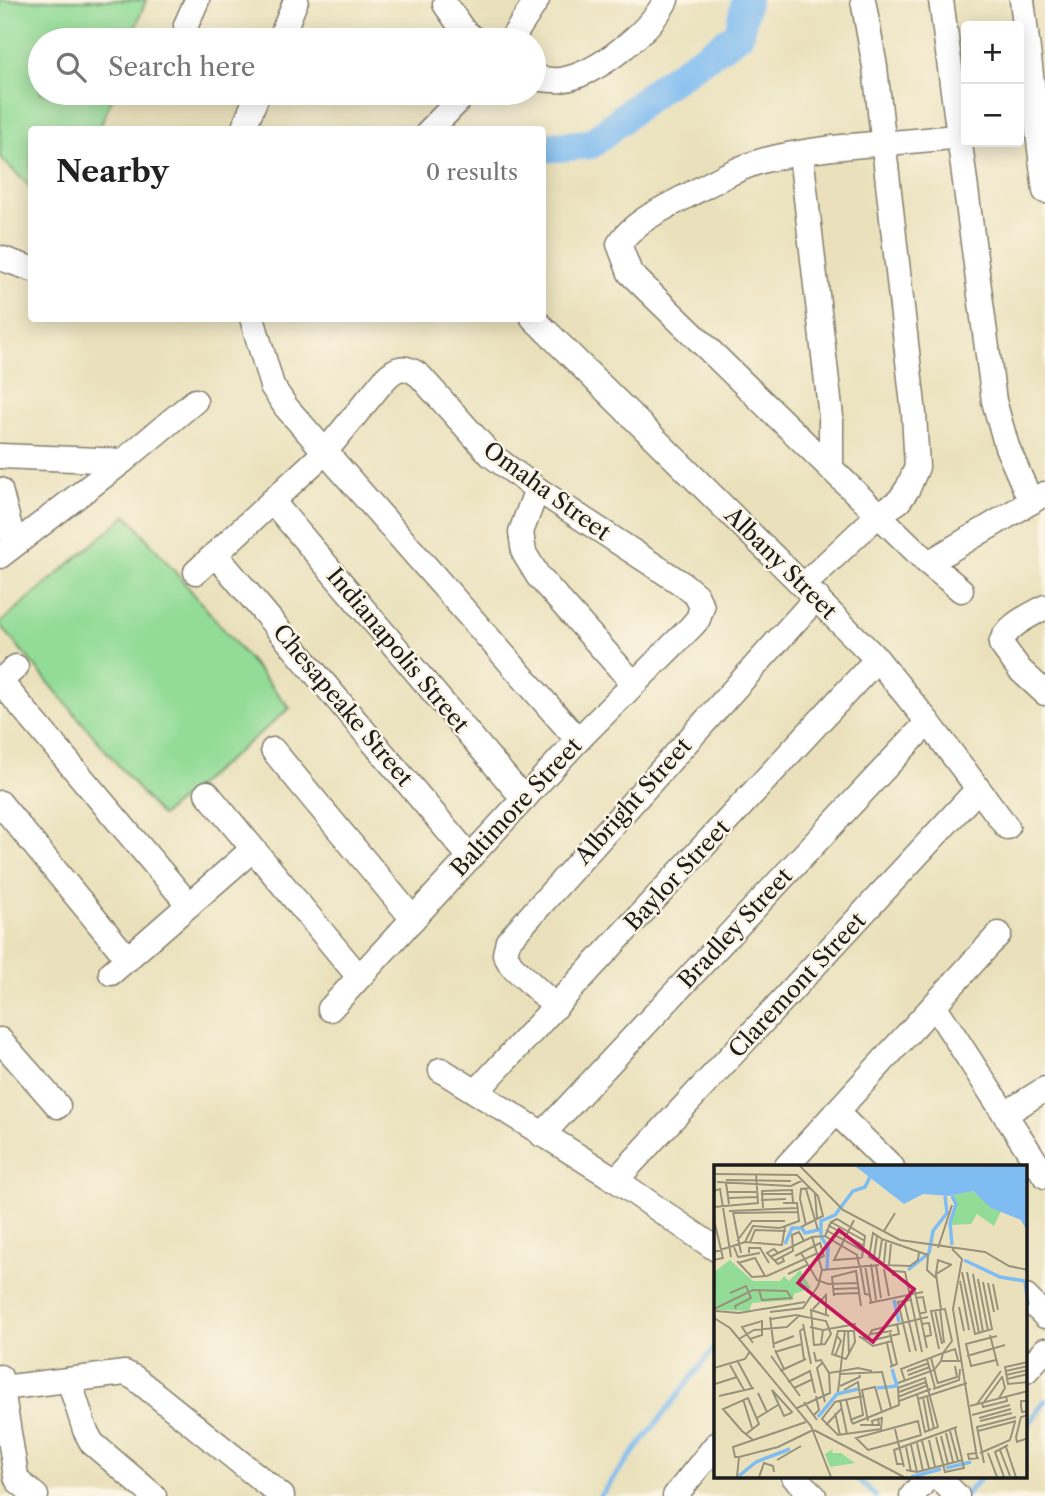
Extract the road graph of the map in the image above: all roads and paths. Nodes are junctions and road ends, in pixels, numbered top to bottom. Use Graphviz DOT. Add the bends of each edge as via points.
graph roads {
  1 [pos="197,0"];
  2 [pos="296,0"];
  3 [pos="537,0"];
  4 [pos="666,0"];
  5 [pos="863,0"];
  6 [pos="941,0"];
  7 [pos="1022,0"];
  8 [pos="445,4"];
  9 [pos="186,25"];
  10 [pos="285,28"];
  11 [pos="462,28"];
  12 [pos="519,28"];
  13 [pos="546,79"];
  14 [pos="253,105"];
  15 [pos="454,105"];
  16 [pos="1033,125"];
  17 [pos="245,126"];
  18 [pos="434,126"];
  19 [pos="961,130"];
  20 [pos="961,136"];
  21 [pos="882,144"];
  22 [pos="963,147"];
  23 [pos="801,153"];
  24 [pos="1045,191"];
  25 [pos="0,258"];
  26 [pos="28,268"];
  27 [pos="253,322"];
  28 [pos="537,322"];
  29 [pos="194,401"];
  30 [pos="325,452"];
  31 [pos="0,456"];
  32 [pos="123,461"];
  33 [pos="831,468"];
  34 [pos="537,489"];
  35 [pos="0,490"];
  36 [pos="1038,498"];
  37 [pos="272,501"];
  38 [pos="878,514"];
  39 [pos="7,550"];
  40 [pos="215,554"];
  41 [pos="927,562"];
  42 [pos="196,572"];
  43 [pos="961,590"];
  44 [pos="810,591"];
  45 [pos="702,607"];
  46 [pos="1045,607"];
  47 [pos="877,659"];
  48 [pos="8,674"];
  49 [pos="634,684"];
  50 [pos="1045,693"];
  51 [pos="928,722"];
  52 [pos="579,740"];
  53 [pos="273,750"];
  54 [pos="978,789"];
  55 [pos="207,793"];
  56 [pos="524,799"];
  57 [pos="0,803"];
  58 [pos="1007,827"];
  59 [pos="253,849"];
  60 [pos="470,857"];
  61 [pos="189,905"];
  62 [pos="413,919"];
  63 [pos="999,934"];
  64 [pos="359,977"];
  65 [pos="934,1005"];
  66 [pos="555,1006"];
  67 [pos="330,1009"];
  68 [pos="0,1040"];
  69 [pos="441,1070"];
  70 [pos="1045,1089"];
  71 [pos="477,1091"];
  72 [pos="58,1106"];
  73 [pos="836,1112"];
  74 [pos="1005,1114"];
  75 [pos="542,1135"];
  76 [pos="788,1165"];
  77 [pos="890,1165"];
  78 [pos="1045,1176"];
  79 [pos="616,1180"];
  80 [pos="714,1245"];
  81 [pos="1028,1299"];
  82 [pos="1045,1316"];
  83 [pos="1045,1350"];
  84 [pos="1028,1369"];
  85 [pos="69,1380"];
  86 [pos="1,1382"];
  87 [pos="714,1447"];
  88 [pos="927,1478"];
  89 [pos="939,1478"];
  90 [pos="36,1496"];
  91 [pos="154,1496"];
  92 [pos="282,1496"];
  93 [pos="675,1496"];
  94 [pos="912,1496"];
  95 [pos="957,1496"];
  1 -- 9 [label="street"];
  2 -- 10 [label="street"];
  3 -- 12 [label="street"];
  4 -- 13 [label="street" via="625,47 583,73"];
  5 -- 21 [label="street, Albright Street"];
  6 -- 19 [label="street"];
  7 -- 16 [label="street"];
  8 -- 11 [label="street"];
  14 -- 17 [label="street"];
  15 -- 18 [label="street"];
  16 -- 24 [label="street"];
  20 -- 21 [label="street"];
  21 -- 23 [label="street"];
  21 -- 38 [label="street, Albright Street" via="917,467 899,501"];
  22 -- 36 [label="street" via="994,401 1007,447"];
  23 -- 33 [label="street" via="831,416"];
  23 -- 33 [label="street" via="735,171 629,229 619,244 630,274"];
  25 -- 26 [label="street"];
  27 -- 30 [label="street" via="272,386"];
  28 -- 44 [label="street, Albany Street"];
  29 -- 32 [label="street"];
  30 -- 34 [label="street, Omaha Street" via="392,371 401,367 420,376 473,438"];
  30 -- 37 [label="street"];
  30 -- 52 [label="street"];
  31 -- 32 [label="street"];
  32 -- 39 [label="street"];
  33 -- 38 [label="street"];
  34 -- 45 [label="street, Omaha Street" via="684,585"];
  34 -- 49 [label="street" via="521,532 524,553 538,576"];
  35 -- 39 [label="street"];
  36 -- 41 [label="street"];
  37 -- 40 [label="street"];
  37 -- 56 [label="street, Indianapolis Street"];
  38 -- 41 [label="street"];
  38 -- 44 [label="street, Albright Street"];
  40 -- 42 [label="street"];
  40 -- 60 [label="street, Chesapeake Street"];
  41 -- 43 [label="street"];
  44 -- 47 [label="street, Albany Street"];
  44 -- 66 [label="street, Albright Street" via="508,941 505,954 511,965"];
  45 -- 49 [label="street, Baltimore Street" via="691,627"];
  46 -- 50 [label="street" via="1009,629 1001,644"];
  47 -- 51 [label="street, Albany Street"];
  47 -- 66 [label="street, Baylor Street"];
  48 -- 61 [label="street"];
  49 -- 52 [label="street, Baltimore Street"];
  51 -- 54 [label="street, Albany Street"];
  51 -- 75 [label="street, Bradley Street"];
  52 -- 56 [label="street, Baltimore Street"];
  53 -- 62 [label="street"];
  54 -- 58 [label="street, Albany Street"];
  54 -- 79 [label="street, Claremont Street"];
  55 -- 59 [label="street"];
  56 -- 60 [label="street, Baltimore Street"];
  57 -- 61 [label="street" via="120,966"];
  59 -- 61 [label="street"];
  59 -- 64 [label="street"];
  60 -- 62 [label="street, Baltimore Street"];
  62 -- 64 [label="street, Baltimore Street"];
  63 -- 65 [label="street"];
  64 -- 67 [label="street, Baltimore Street"];
  65 -- 73 [label="street"];
  65 -- 74 [label="street"];
  66 -- 71 [label="street, Baylor Street"];
  68 -- 72 [label="street"];
  69 -- 71 [label="street"];
  70 -- 74 [label="street"];
  71 -- 75 [label="street"];
  73 -- 76 [label="street"];
  73 -- 77 [label="street"];
  74 -- 78 [label="street"];
  75 -- 79 [label="street"];
  79 -- 80 [label="street"];
  81 -- 82 [label="street"];
  83 -- 84 [label="street"];
  85 -- 86 [label="street"];
  85 -- 91 [label="street" via="92,1443"];
  85 -- 92 [label="street" via="125,1373 135,1378"];
  86 -- 90 [label="street" via="16,1476"];
  87 -- 93 [label="street"];
  88 -- 94 [label="street"];
  89 -- 95 [label="street"];
}
